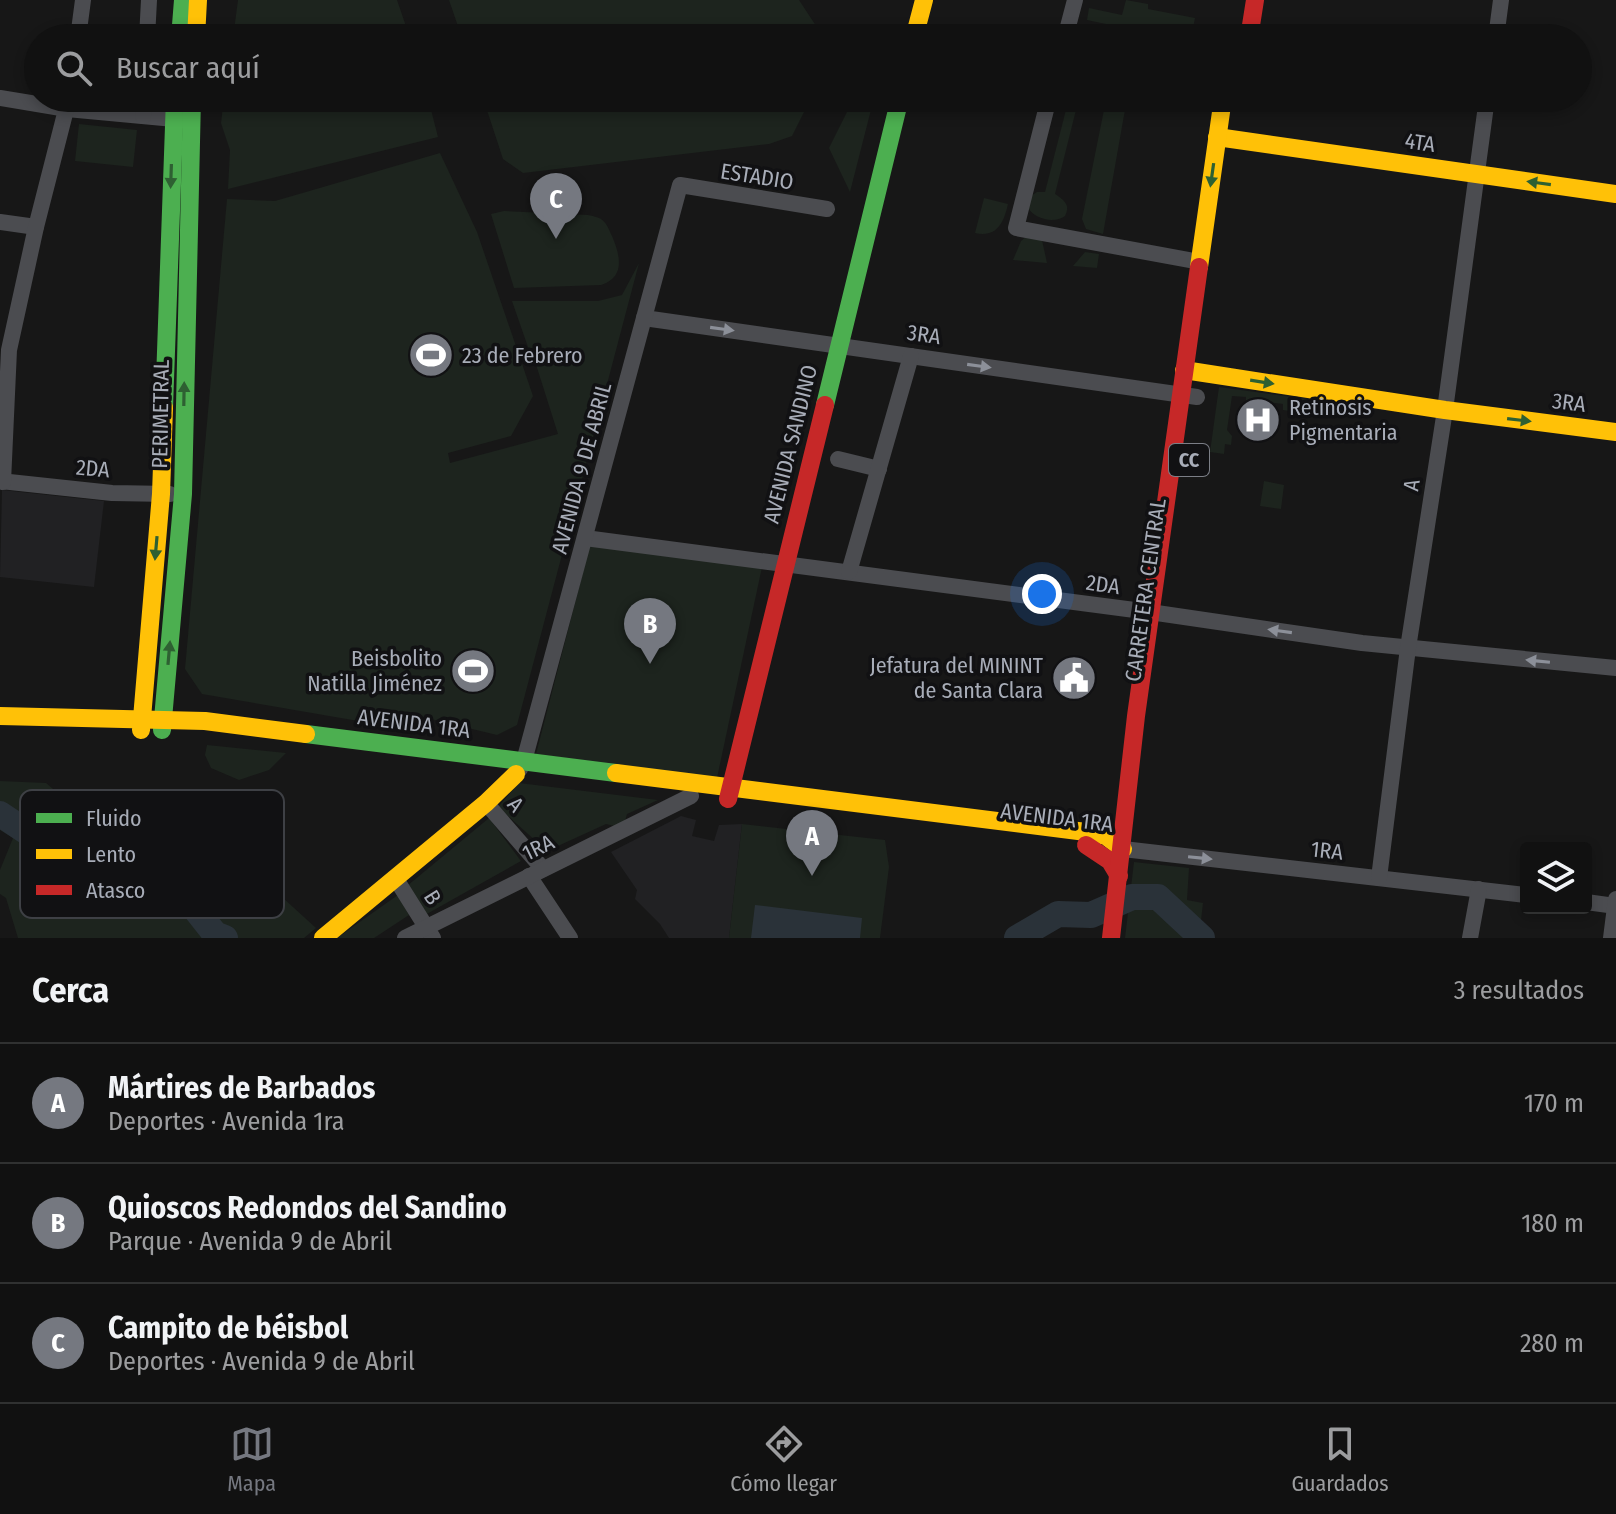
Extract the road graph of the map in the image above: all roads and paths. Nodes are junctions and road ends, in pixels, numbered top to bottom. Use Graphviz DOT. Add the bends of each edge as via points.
graph roads {
  1 [pos="83,0"];
  2 [pos="183,0"];
  3 [pos="198,0"];
  4 [pos="924,0"];
  5 [pos="1075,0"];
  6 [pos="1237,0"];
  7 [pos="1255,0"];
  8 [pos="1501,0"];
  9 [pos="146,1"];
  10 [pos="80,24"];
  11 [pos="147,24"];
  12 [pos="181,24"];
  13 [pos="197,24"];
  14 [pos="918,24"];
  15 [pos="1069,24"];
  16 [pos="1234,24"];
  17 [pos="1251,24"];
  18 [pos="1498,24"];
  19 [pos="0,98"];
  20 [pos="24,100"];
  21 [pos="66,112"];
  22 [pos="120,112"];
  23 [pos="143,112"];
  24 [pos="180,112"];
  25 [pos="185,112"];
  26 [pos="897,112"];
  27 [pos="1045,112"];
  28 [pos="1224,112"];
  29 [pos="1236,112"];
  30 [pos="1485,112"];
  31 [pos="143,116"];
  32 [pos="182,119"];
  33 [pos="1226,139"];
  34 [pos="1475,174"];
  35 [pos="680,185"];
  36 [pos="1616,194"];
  37 [pos="827,209"];
  38 [pos="0,222"];
  39 [pos="36,227"];
  40 [pos="1200,262"];
  41 [pos="644,318"];
  42 [pos="839,346"];
  43 [pos="5,350"];
  44 [pos="911,356"];
  45 [pos="1192,371"];
  46 [pos="1189,396"];
  47 [pos="1445,410"];
  48 [pos="1616,432"];
  49 [pos="838,459"];
  50 [pos="879,469"];
  51 [pos="1,482"];
  52 [pos="161,494"];
  53 [pos="183,494"];
  54 [pos="585,538"];
  55 [pos="786,564"];
  56 [pos="849,572"];
  57 [pos="1158,613"];
  58 [pos="1408,648"];
  59 [pos="1616,668"];
  60 [pos="166,686"];
  61 [pos="144,695"];
  62 [pos="0,716"];
  63 [pos="1143,717"];
  64 [pos="98,718"];
  65 [pos="205,721"];
  66 [pos="142,724"];
  67 [pos="163,725"];
  68 [pos="0,728"];
  69 [pos="520,768"];
  70 [pos="729,794"];
  71 [pos="691,796"];
  72 [pos="486,803"];
  73 [pos="1086,838"];
  74 [pos="1123,849"];
  75 [pos="536,873"];
  76 [pos="1119,876"];
  77 [pos="1379,878"];
  78 [pos="396,879"];
  79 [pos="1479,889"];
  80 [pos="1520,894"];
  81 [pos="1616,899"];
  82 [pos="1592,903"];
  83 [pos="1616,906"];
  84 [pos="430,933"];
  85 [pos="323,938"];
  86 [pos="405,938"];
  87 [pos="570,938"];
  88 [pos="1111,938"];
  89 [pos="1470,938"];
  90 [pos="1611,938"];
  1 -- 10 [label="street"];
  2 -- 12 [label="main road"];
  3 -- 13 [label="main road"];
  4 -- 14 [label="main road"];
  5 -- 15 [label="street"];
  6 -- 16 [label="main road"];
  7 -- 17 [label="main road"];
  8 -- 18 [label="street"];
  9 -- 11 [label="street"];
  19 -- 20 [label="street"];
  21 -- 39 [label="street"];
  22 -- 31 [label="street"];
  23 -- 31 [label="street"];
  24 -- 32 [label="main road, PERIMETRAL"];
  25 -- 32 [label="main road, PERIMETRAL"];
  26 -- 42 [label="main road, AVENIDA SANDINO"];
  27 -- 40 [label="street" via="1016,228"];
  28 -- 33 [label="main road, CARRETERA CENTRAL / CC"];
  29 -- 33 [label="main road, CARRETERA CENTRAL / CC"];
  30 -- 34 [label="street, A"];
  31 -- 32 [label="street"];
  32 -- 52 [label="main road, PERIMETRAL, one-way"];
  53 -- 32 [label="main road, PERIMETRAL, one-way"];
  33 -- 34 [label="main road, 4TA"];
  33 -- 40 [label="main road, CARRETERA CENTRAL / CC, one-way"];
  33 -- 45 [label="main road, CARRETERA CENTRAL / CC"];
  36 -- 34 [label="main road, 4TA, one-way"];
  34 -- 47 [label="street, A"];
  35 -- 37 [label="street, ESTADIO"];
  35 -- 41 [label="street, AVENIDA 9 DE ABRIL"];
  38 -- 39 [label="street"];
  39 -- 43 [label="street"];
  40 -- 45 [label="main road, CARRETERA CENTRAL / CC"];
  41 -- 42 [label="street, 3RA, one-way"];
  41 -- 54 [label="street, AVENIDA 9 DE ABRIL"];
  42 -- 44 [label="street, 3RA"];
  42 -- 55 [label="main road, AVENIDA SANDINO"];
  43 -- 51 [label="street"];
  44 -- 46 [label="street, 3RA, one-way"];
  44 -- 50 [label="street"];
  45 -- 46 [label="main road, CARRETERA CENTRAL / CC"];
  45 -- 47 [label="main road, 3RA, one-way"];
  46 -- 57 [label="main road, CARRETERA CENTRAL / CC"];
  47 -- 48 [label="main road, 3RA, one-way"];
  47 -- 58 [label="street, A"];
  49 -- 50 [label="street"];
  50 -- 56 [label="street"];
  51 -- 52 [label="street, 2DA"];
  52 -- 53 [label="street, 2DA"];
  52 -- 61 [label="main road, PERIMETRAL, one-way"];
  60 -- 53 [label="main road, PERIMETRAL, one-way"];
  54 -- 55 [label="street, 2DA"];
  54 -- 69 [label="street, AVENIDA 9 DE ABRIL"];
  55 -- 56 [label="street, 2DA"];
  55 -- 70 [label="main road, AVENIDA SANDINO"];
  56 -- 57 [label="street, 2DA"];
  58 -- 57 [label="street, 2DA, one-way"];
  57 -- 63 [label="main road, CARRETERA CENTRAL / CC"];
  59 -- 58 [label="street, 2DA, one-way"];
  58 -- 77 [label="street, A"];
  60 -- 65 [label="main road" via="184,712"];
  60 -- 67 [label="main road, PERIMETRAL"];
  61 -- 64 [label="main road" via="128,709"];
  61 -- 66 [label="main road, PERIMETRAL"];
  62 -- 64 [label="main road, AVENIDA 1RA"];
  63 -- 73 [label="main road" via="1120,803 1112,817"];
  63 -- 74 [label="main road, CARRETERA CENTRAL / CC" via="1135,821"];
  64 -- 66 [label="main road, AVENIDA 1RA"];
  65 -- 67 [label="main road, AVENIDA 1RA"];
  65 -- 69 [label="main road, AVENIDA 1RA"];
  66 -- 67 [label="main road, AVENIDA 1RA"];
  66 -- 68 [label="main road, AVENIDA 1RA"];
  67 -- 69 [label="main road, AVENIDA 1RA"];
  69 -- 70 [label="main road, AVENIDA 1RA"];
  69 -- 71 [label="main road, AVENIDA 1RA"];
  69 -- 72 [label="main road"];
  70 -- 71 [label="main road, AVENIDA 1RA"];
  70 -- 73 [label="main road, AVENIDA 1RA"];
  71 -- 75 [label="street, 1RA"];
  72 -- 75 [label="street, A"];
  72 -- 78 [label="main road"];
  73 -- 74 [label="main road, AVENIDA 1RA" via="1106,836"];
  73 -- 76 [label="main road"];
  74 -- 76 [label="main road, CARRETERA CENTRAL / CC"];
  74 -- 77 [label="street, 1RA, one-way"];
  75 -- 84 [label="street, 1RA"];
  75 -- 87 [label="street, A"];
  76 -- 88 [label="main road, CARRETERA CENTRAL / CC"];
  77 -- 79 [label="street, 1RA"];
  78 -- 84 [label="street, B"];
  78 -- 85 [label="main road"];
  79 -- 80 [label="street, 1RA"];
  79 -- 89 [label="street"];
  81 -- 83 [label="street"];
  82 -- 83 [label="street"];
  83 -- 90 [label="street"];
  84 -- 86 [label="street, 1RA"];
}
